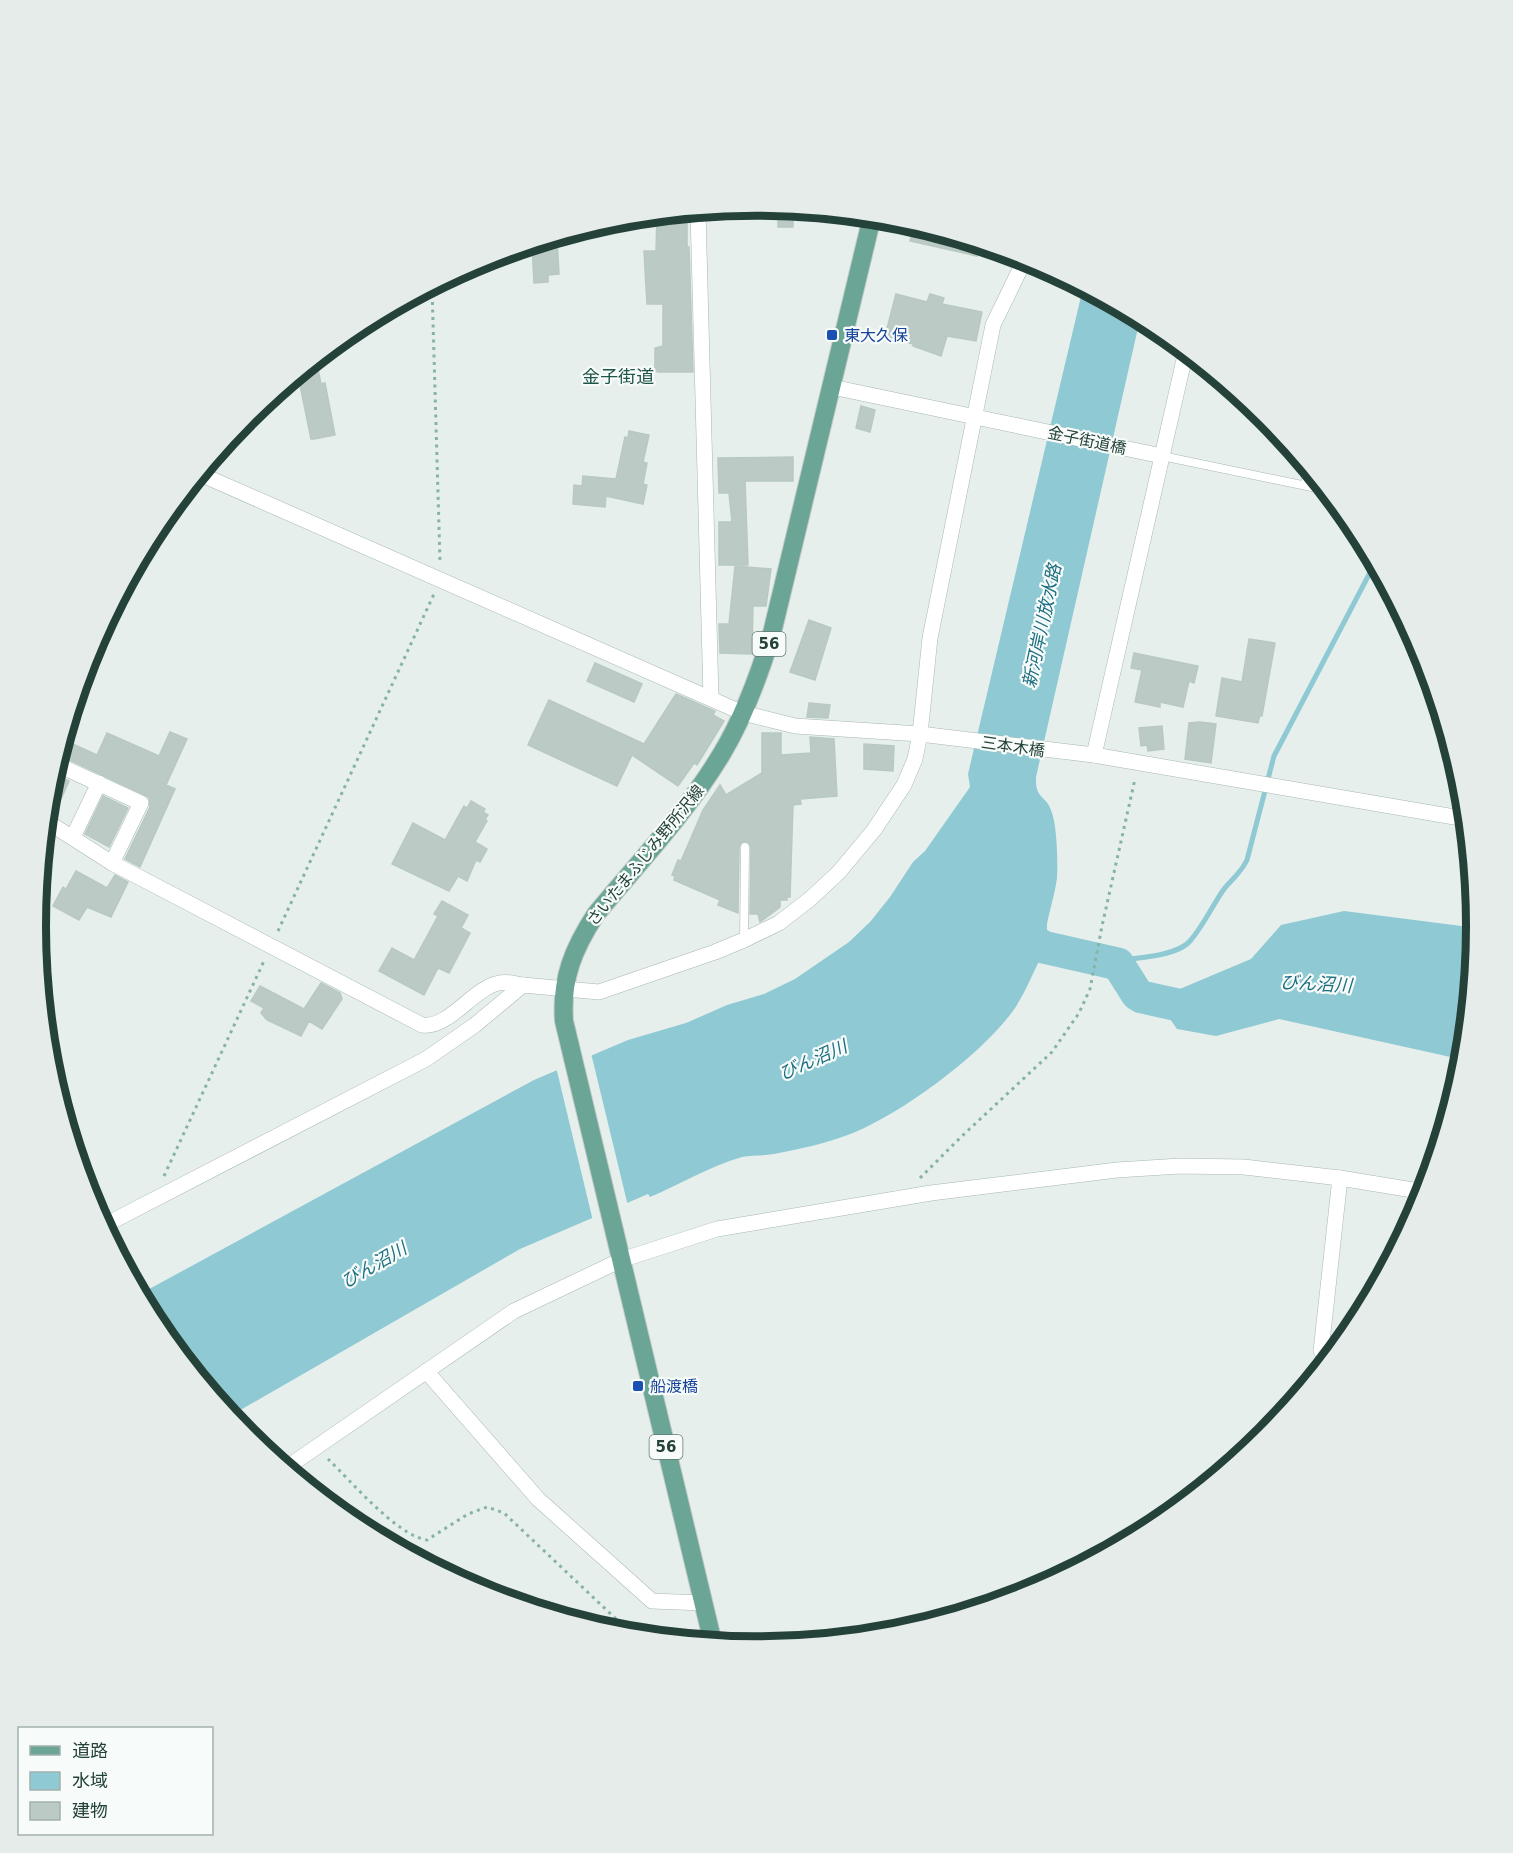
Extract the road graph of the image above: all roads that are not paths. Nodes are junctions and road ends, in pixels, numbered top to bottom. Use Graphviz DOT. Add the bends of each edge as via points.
graph roads {
  1 [pos="698,219"];
  2 [pos="870,226"];
  3 [pos="1020,268"];
  4 [pos="1184,359"];
  5 [pos="832,387"];
  6 [pos="974,418"];
  7 [pos="1162,456"];
  8 [pos="207,477"];
  9 [pos="1307,478"];
  10 [pos="1304,485"];
  11 [pos="1314,487"];
  12 [pos="711,698"];
  13 [pos="744,713"];
  14 [pos="920,734"];
  15 [pos="1088,755"];
  16 [pos="65,768"];
  17 [pos="99,783"];
  18 [pos="1457,818"];
  19 [pos="54,826"];
  20 [pos="73,837"];
  21 [pos="745,847"];
  22 [pos="112,863"];
  23 [pos="744,940"];
  24 [pos="523,985"];
  25 [pos="564,987"];
  26 [pos="1340,1178"];
  27 [pos="1415,1190"];
  28 [pos="111,1222"];
  29 [pos="620,1256"];
  30 [pos="1325,1352"];
  31 [pos="426,1371"];
  32 [pos="293,1464"];
  33 [pos="703,1603"];
  34 [pos="711,1635"];
  1 -- 12 [label="street"];
  2 -- 5 [label="main road, さいたまふじみ野所沢線 / 56"];
  3 -- 6 [label="street" via="993,325"];
  4 -- 7 [label="street"];
  5 -- 6 [label="street, 金子街道橋"];
  5 -- 13 [label="main road, さいたまふじみ野所沢線 / 56" via="772,633"];
  6 -- 7 [label="street, 金子街道橋"];
  6 -- 14 [label="street" via="930,638"];
  7 -- 10 [label="lane"];
  7 -- 15 [label="street"];
  8 -- 12 [label="street, 三本木橋"];
  9 -- 10 [label="lane"];
  10 -- 11 [label="lane"];
  12 -- 13 [label="street, 三本木橋"];
  13 -- 14 [label="street, 三本木橋" via="795,726"];
  13 -- 25 [label="main road, さいたまふじみ野所沢線 / 56" via="700,788 586,928 573,952"];
  14 -- 15 [label="street, 三本木橋"];
  14 -- 23 [label="street" via="904,785 839,872 779,924"];
  15 -- 18 [label="street, 三本木橋"];
  16 -- 17 [label="street"];
  17 -- 20 [label="street"];
  17 -- 22 [label="street" via="141,803"];
  19 -- 20 [label="street"];
  20 -- 22 [label="street"];
  21 -- 23 [label="lane"];
  22 -- 24 [label="street" via="422,1025 435,1025 498,983"];
  23 -- 25 [label="street" via="599,992"];
  24 -- 25 [label="street"];
  24 -- 28 [label="street" via="426,1059"];
  25 -- 29 [label="main road, さいたまふじみ野所沢線 / 56" via="564,1021"];
  26 -- 27 [label="street"];
  26 -- 29 [label="street" via="1244,1167 1117,1170 908,1197 717,1229"];
  26 -- 30 [label="street" via="1321,1351"];
  29 -- 31 [label="street" via="514,1311"];
  29 -- 33 [label="main road, さいたまふじみ野所沢線 / 56"];
  31 -- 32 [label="street"];
  31 -- 33 [label="street" via="538,1499 652,1601"];
  33 -- 34 [label="main road, さいたまふじみ野所沢線 / 56"];
}
